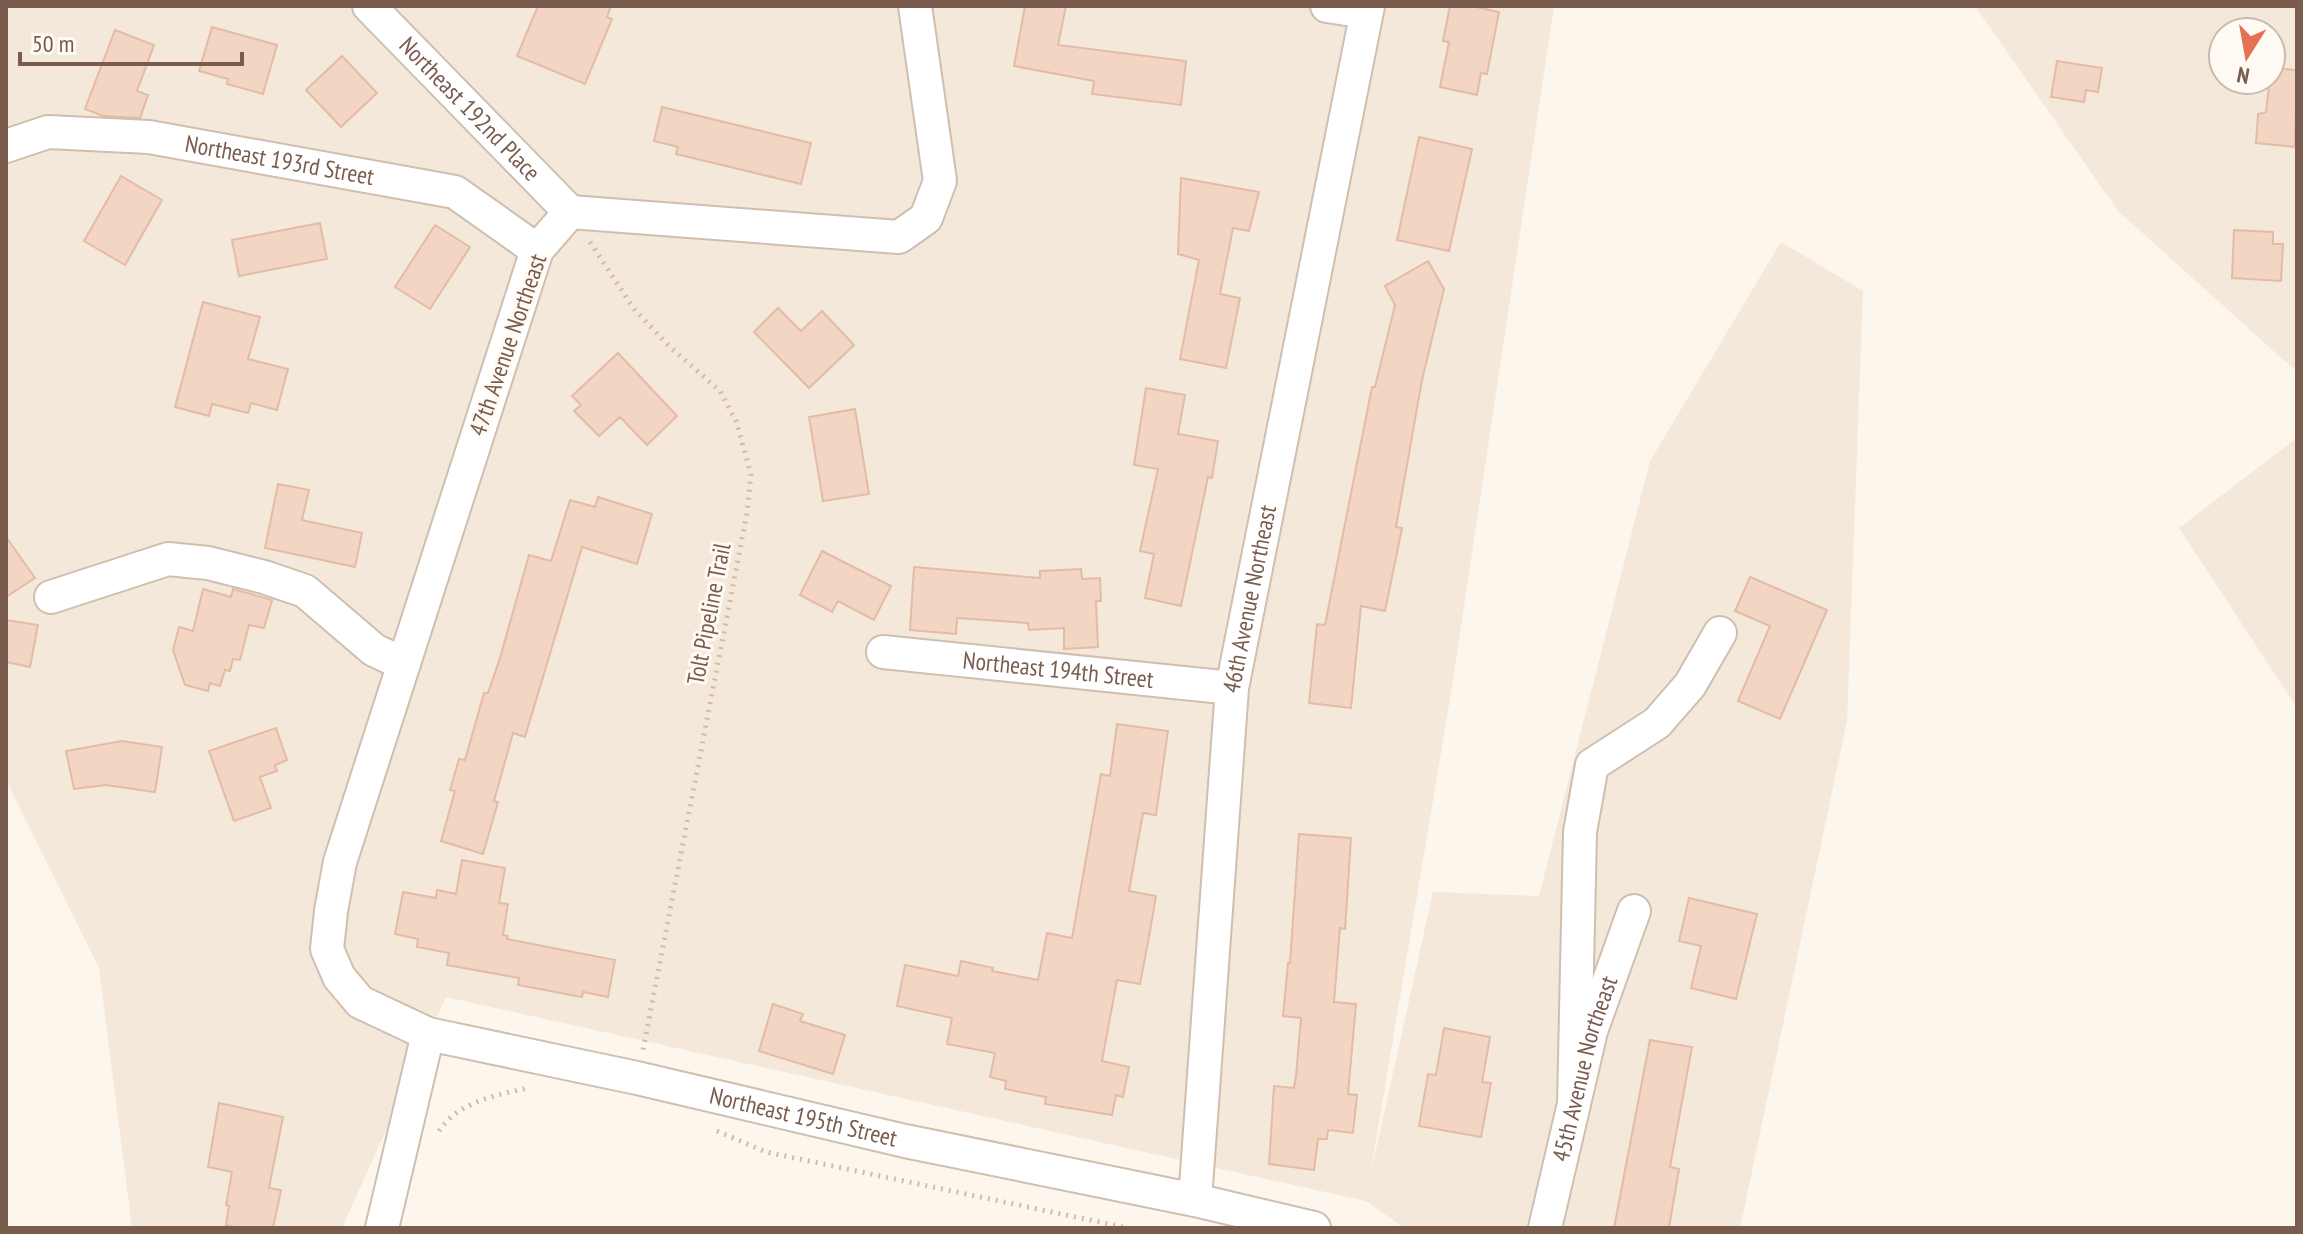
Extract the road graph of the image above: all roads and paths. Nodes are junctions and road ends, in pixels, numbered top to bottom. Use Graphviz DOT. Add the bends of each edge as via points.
graph roads {
  1 [pos="369,6"];
  2 [pos="915,6"];
  3 [pos="1327,6"];
  4 [pos="1367,9"];
  5 [pos="6,146"];
  6 [pos="570,212"];
  7 [pos="537,250"];
  8 [pos="51,597"];
  9 [pos="1720,633"];
  10 [pos="883,652"];
  11 [pos="404,664"];
  12 [pos="1232,688"];
  13 [pos="1634,911"];
  14 [pos="327,949"];
  15 [pos="428,1034"];
  16 [pos="637,1078"];
  17 [pos="536,1087"];
  18 [pos="1574,1104"];
  19 [pos="711,1128"];
  20 [pos="435,1138"];
  21 [pos="1195,1200"];
  22 [pos="382,1228"];
  23 [pos="1128,1228"];
  24 [pos="1314,1228"];
  25 [pos="1545,1228"];
  1 -- 6 [label="street, Northeast 192nd Place"];
  2 -- 6 [label="street" via="940,181 926,218 899,237"];
  3 -- 4 [label="street"];
  4 -- 12 [label="street, 46th Avenue Northeast"];
  5 -- 7 [label="street, Northeast 193rd Street" via="48,132 149,137 455,192"];
  6 -- 7 [label="street, 47th Avenue Northeast"];
  6 -- 16 [label="path, Tolt Pipeline Trail" via="634,309 720,391 736,421 751,474"];
  7 -- 11 [label="street, 47th Avenue Northeast"];
  8 -- 11 [label="street" via="168,559 208,563 305,591 374,650"];
  9 -- 18 [label="street" via="1690,685 1657,723 1592,765 1580,832"];
  10 -- 12 [label="street, Northeast 194th Street"];
  11 -- 14 [label="street, 47th Avenue Northeast" via="340,862"];
  12 -- 21 [label="street, 46th Avenue Northeast"];
  13 -- 18 [label="street, 45th Avenue Northeast" via="1591,1031"];
  14 -- 15 [label="street, Northeast 195th Street" via="339,977 360,1002"];
  15 -- 16 [label="street, Northeast 195th Street"];
  15 -- 22 [label="street"];
  16 -- 21 [label="street, Northeast 195th Street" via="905,1141"];
  17 -- 20 [label="path" via="490,1096 462,1110 440,1127"];
  18 -- 25 [label="street, 45th Avenue Northeast"];
  19 -- 23 [label="path" via="766,1152"];
  21 -- 24 [label="street, Northeast 195th Street"];
}
